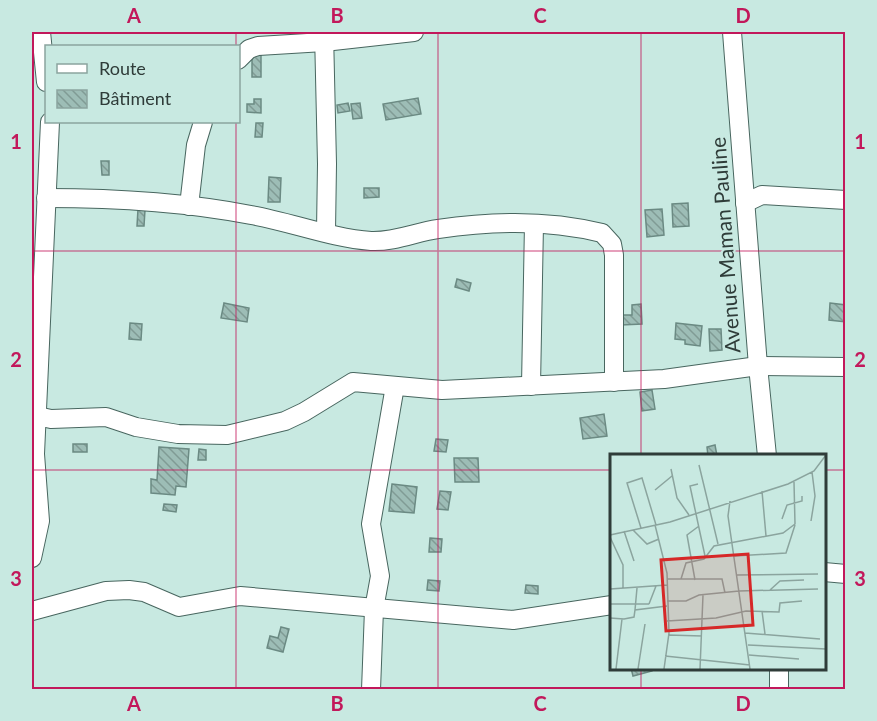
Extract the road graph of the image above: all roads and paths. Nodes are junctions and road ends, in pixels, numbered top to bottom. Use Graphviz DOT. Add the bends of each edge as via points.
graph roads {
  1 [pos="42,32"];
  2 [pos="414,32"];
  3 [pos="732,32"];
  4 [pos="324,37"];
  5 [pos="240,58"];
  6 [pos="45,70"];
  7 [pos="50,123"];
  8 [pos="203,123"];
  9 [pos="46,198"];
  10 [pos="846,200"];
  11 [pos="745,203"];
  12 [pos="189,206"];
  13 [pos="534,224"];
  14 [pos="326,231"];
  15 [pos="37,259"];
  16 [pos="758,366"];
  17 [pos="846,367"];
  18 [pos="614,382"];
  19 [pos="395,386"];
  20 [pos="531,386"];
  21 [pos="38,416"];
  22 [pos="767,454"];
  23 [pos="33,468"];
  24 [pos="32,558"];
  25 [pos="826,572"];
  26 [pos="846,574"];
  27 [pos="610,605"];
  28 [pos="374,609"];
  29 [pos="32,611"];
  30 [pos="779,670"];
  31 [pos="371,690"];
  32 [pos="778,690"];
  1 -- 6 [label="street"];
  2 -- 4 [label="street"];
  3 -- 11 [label="street, Avenue Maman Pauline"];
  4 -- 5 [label="street" via="258,46"];
  4 -- 14 [label="street"];
  7 -- 9 [label="street"];
  8 -- 12 [label="street" via="196,145"];
  9 -- 12 [label="street"];
  9 -- 15 [label="street"];
  10 -- 11 [label="street" via="762,195"];
  11 -- 16 [label="street, Avenue Maman Pauline"];
  12 -- 14 [label="street"];
  13 -- 14 [label="street" via="438,229 382,241"];
  13 -- 18 [label="street" via="602,233 612,244"];
  13 -- 20 [label="street"];
  15 -- 21 [label="street"];
  16 -- 17 [label="street"];
  16 -- 18 [label="street"];
  16 -- 22 [label="street, Avenue Maman Pauline"];
  18 -- 20 [label="street"];
  19 -- 20 [label="street" via="442,390"];
  19 -- 21 [label="street" via="353,381 285,421 227,435 178,434 106,417"];
  19 -- 28 [label="street" via="371,524 380,576"];
  21 -- 23 [label="street"];
  23 -- 24 [label="street" via="40,521"];
  25 -- 26 [label="street"];
  27 -- 28 [label="street" via="513,620"];
  28 -- 29 [label="street" via="240,596 179,607 129,590 106,591"];
  28 -- 31 [label="street"];
  30 -- 32 [label="street"];
}
